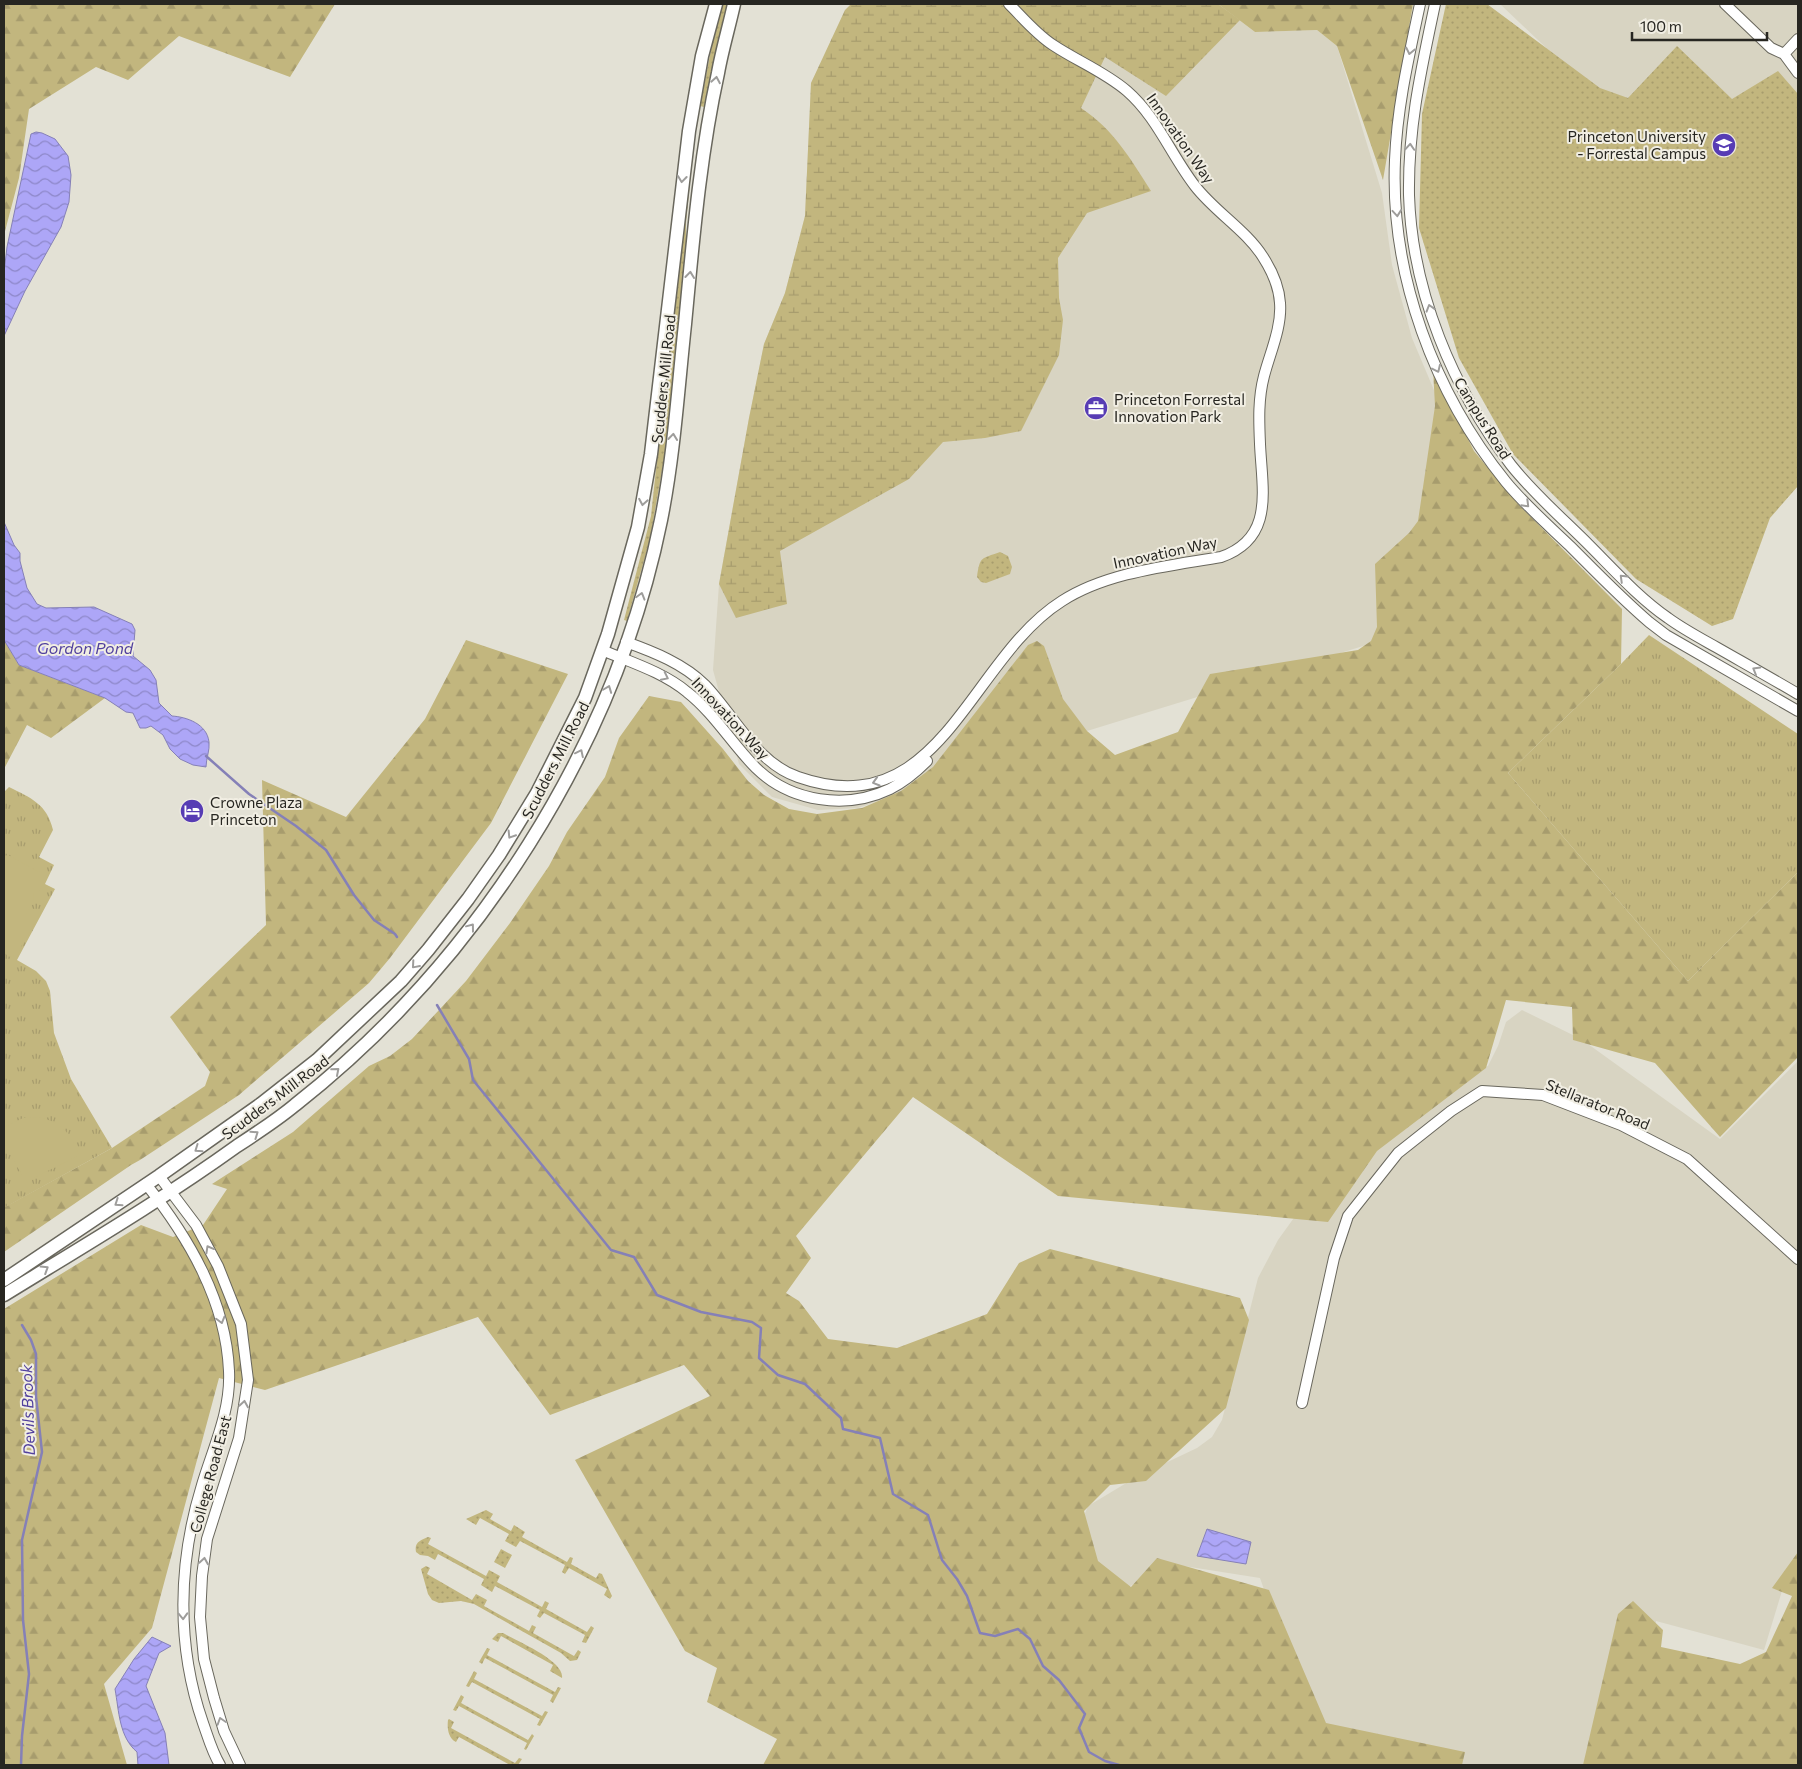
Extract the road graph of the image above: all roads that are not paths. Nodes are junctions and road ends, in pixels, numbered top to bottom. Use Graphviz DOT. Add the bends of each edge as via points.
graph roads {
  1 [pos="716,4"];
  2 [pos="734,4"];
  3 [pos="1009,4"];
  4 [pos="1018,4"];
  5 [pos="1420,4"];
  6 [pos="1435,4"];
  7 [pos="1725,4"];
  8 [pos="1030,25"];
  9 [pos="1798,40"];
  10 [pos="1784,54"];
  11 [pos="1798,73"];
  12 [pos="626,642"];
  13 [pos="602,650"];
  14 [pos="620,658"];
  15 [pos="1798,694"];
  16 [pos="1798,711"];
  17 [pos="944,736"];
  18 [pos="159,1176"];
  19 [pos="146,1184"];
  20 [pos="171,1192"];
  21 [pos="159,1200"];
  22 [pos="1798,1259"];
  23 [pos="4,1280"];
  24 [pos="4,1295"];
  25 [pos="1302,1403"];
  26 [pos="220,1765"];
  27 [pos="240,1765"];
  1 -- 13 [label="main road, Scudders Mill Road, one-way" via="688,131 651,454 638,527"];
  12 -- 2 [label="main road, Scudders Mill Road, one-way" via="650,566 667,485 700,184 718,73"];
  3 -- 8 [label="street, Innovation Way"];
  4 -- 8 [label="street, Innovation Way"];
  5 -- 16 [label="street, Campus Road, one-way" via="1402,88 1395,181 1401,253 1423,336 1437,371 1481,448 1521,499 1642,616 1674,639"];
  15 -- 6 [label="street, Campus Road, one-way" via="1684,628 1649,603 1512,466 1482,424 1458,382 1439,337 1424,288 1409,197 1412,119"];
  7 -- 10 [label="street" via="1771,48"];
  8 -- 17 [label="street, Innovation Way" via="1051,44 1109,78 1138,102 1195,185 1255,246 1269,267 1280,304 1258,410 1262,510 1251,538 1231,553 1118,576 1084,588 1061,601 1031,625"];
  9 -- 10 [label="street"];
  10 -- 11 [label="street"];
  12 -- 14 [label="main road, Scudders Mill Road"];
  17 -- 12 [label="street, Innovation Way, one-way" via="909,768 876,783 848,787 806,780 777,766 764,755 691,674"];
  13 -- 14 [label="street, Innovation Way"];
  13 -- 18 [label="main road, Scudders Mill Road, one-way" via="585,698 537,793 499,855 428,950 401,981 317,1060"];
  14 -- 17 [label="street, Innovation Way, one-way" via="666,677 681,687 758,770 795,794 824,800 869,797 914,773 931,757"];
  20 -- 14 [label="main road, Scudders Mill Road, one-way" via="291,1109 323,1082 409,1001 440,965 526,850 580,754"];
  18 -- 19 [label="main road, Scudders Mill Road"];
  18 -- 20 [label="street, College Road East"];
  19 -- 21 [label="street, College Road East"];
  19 -- 23 [label="main road, Scudders Mill Road, one-way"];
  20 -- 21 [label="main road, Scudders Mill Road"];
  27 -- 20 [label="street, College Road East, one-way" via="224,1731 214,1698 204,1659 200,1617 208,1539 239,1438 248,1380 241,1324 218,1266 196,1225"];
  24 -- 21 [label="main road, Scudders Mill Road, one-way"];
  21 -- 26 [label="street, College Road East, one-way" via="168,1210 210,1287 226,1342 229,1389 222,1425 192,1522 183,1586 187,1661 194,1697"];
  22 -- 25 [label="street, Stellarator Road" via="1687,1159 1620,1126 1543,1095 1482,1091 1398,1153 1348,1216 1334,1258"];
}
